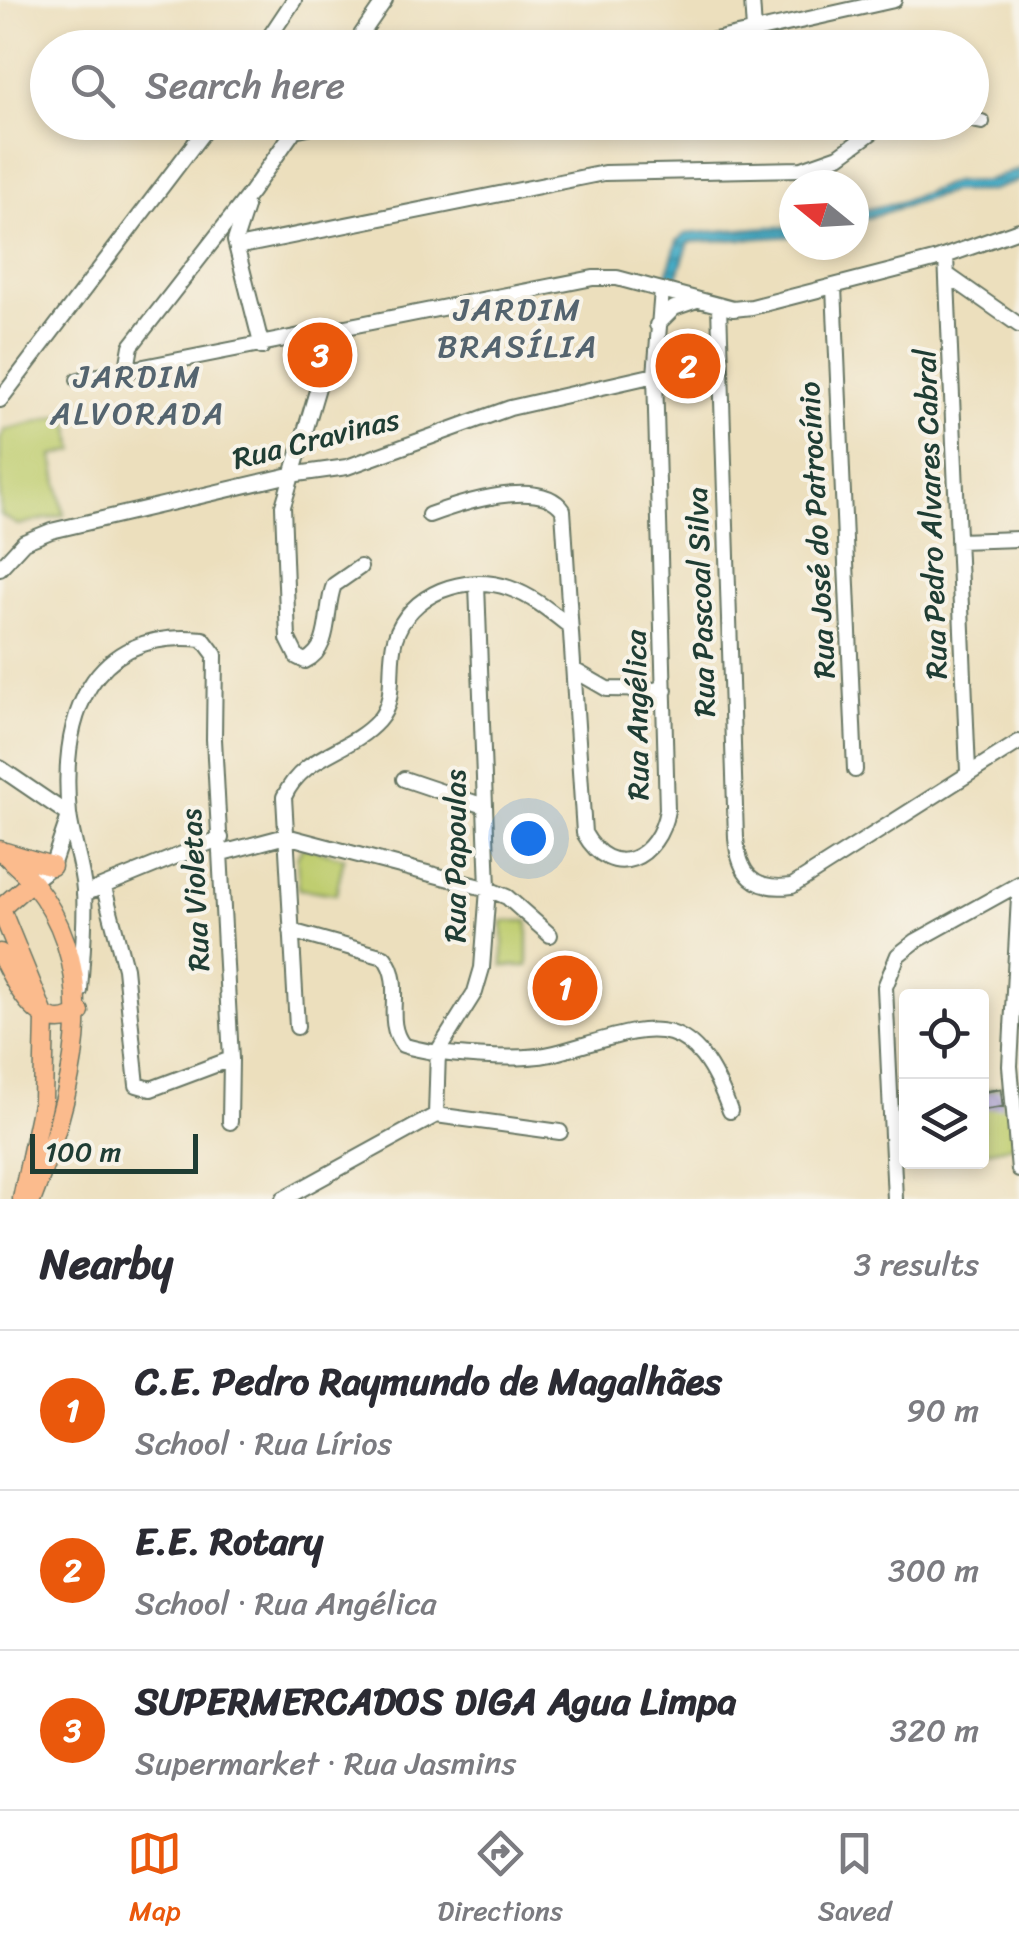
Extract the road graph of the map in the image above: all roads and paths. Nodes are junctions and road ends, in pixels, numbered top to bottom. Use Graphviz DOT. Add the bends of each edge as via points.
graph roads {
  1 [pos="294,0"];
  2 [pos="385,0"];
  3 [pos="752,0"];
  4 [pos="894,0"];
  5 [pos="274,30"];
  6 [pos="364,30"];
  7 [pos="754,30"];
  8 [pos="759,30"];
  9 [pos="197,140"];
  10 [pos="287,140"];
  11 [pos="861,140"];
  12 [pos="252,192"];
  13 [pos="1019,230"];
  14 [pos="236,244"];
  15 [pos="208,246"];
  16 [pos="946,256"];
  17 [pos="948,276"];
  18 [pos="834,287"];
  19 [pos="662,290"];
  20 [pos="698,300"];
  21 [pos="719,306"];
  22 [pos="657,325"];
  23 [pos="1019,325"];
  24 [pos="334,333"];
  25 [pos="262,347"];
  26 [pos="126,374"];
  27 [pos="655,375"];
  28 [pos="78,380"];
  29 [pos="0,400"];
  30 [pos="290,475"];
  31 [pos="428,515"];
  32 [pos="1019,540"];
  33 [pos="958,541"];
  34 [pos="360,567"];
  35 [pos="0,568"];
  36 [pos="476,584"];
  37 [pos="568,625"];
  38 [pos="574,670"];
  39 [pos="665,690"];
  40 [pos="1019,742"];
  41 [pos="0,768"];
  42 [pos="856,770"];
  43 [pos="968,771"];
  44 [pos="404,778"];
  45 [pos="484,806"];
  46 [pos="69,815"];
  47 [pos="286,836"];
  48 [pos="222,846"];
  49 [pos="0,850"];
  50 [pos="52,866"];
  51 [pos="32,881"];
  52 [pos="1019,884"];
  53 [pos="84,887"];
  54 [pos="104,888"];
  55 [pos="488,890"];
  56 [pos="1019,897"];
  57 [pos="0,907"];
  58 [pos="291,930"];
  59 [pos="550,935"];
  60 [pos="0,953"];
  61 [pos="80,1012"];
  62 [pos="46,1016"];
  63 [pos="297,1027"];
  64 [pos="438,1051"];
  65 [pos="230,1059"];
  66 [pos="730,1111"];
  67 [pos="436,1115"];
  68 [pos="230,1122"];
  69 [pos="560,1132"];
  70 [pos="1019,1170"];
  71 [pos="22,1199"];
  72 [pos="32,1199"];
  73 [pos="282,1199"];
  74 [pos="895,1199"];
  1 -- 5 [label="street"];
  2 -- 6 [label="street"];
  3 -- 7 [label="street"];
  4 -- 8 [label="street"];
  9 -- 29 [label="street"];
  10 -- 12 [label="street"];
  11 -- 14 [label="street" via="802,169 604,173"];
  12 -- 14 [label="street"];
  12 -- 15 [label="street"];
  13 -- 16 [label="street"];
  14 -- 15 [label="street" via="224,237"];
  14 -- 25 [label="street"];
  15 -- 26 [label="street" via="131,346"];
  16 -- 17 [label="street, Rua Pedro Alvares Cabral"];
  16 -- 18 [label="street"];
  17 -- 23 [label="street"];
  17 -- 33 [label="street, Rua Pedro Alvares Cabral"];
  18 -- 21 [label="street" via="752,307"];
  18 -- 42 [label="street, Rua José do Patrocínio"];
  19 -- 20 [label="street"];
  19 -- 22 [label="street, Rua Angélica"];
  19 -- 24 [label="street" via="593,278"];
  20 -- 21 [label="street"];
  20 -- 22 [label="street" via="674,308"];
  21 -- 43 [label="street, Rua Pascoal Silva" via="738,859 746,877 760,886 792,886"];
  22 -- 27 [label="street, Rua Angélica"];
  24 -- 25 [label="street"];
  24 -- 30 [label="street"];
  25 -- 26 [label="street"];
  26 -- 28 [label="street"];
  27 -- 30 [label="street, Rua Cravinas" via="510,408 348,466"];
  27 -- 39 [label="street, Rua Angélica"];
  30 -- 34 [label="street" via="281,546 290,650 306,660 315,656 334,584"];
  30 -- 35 [label="street, Rua Cravinas" via="52,531 24,542"];
  31 -- 37 [label="street, Rua Angélica" via="493,495 548,498 563,510"];
  32 -- 33 [label="street"];
  33 -- 43 [label="street, Rua Pedro Alvares Cabral"];
  36 -- 37 [label="street" via="506,587"];
  36 -- 45 [label="street, Rua Papoulas"];
  36 -- 47 [label="street" via="439,590 402,621 386,710 376,724 292,779 284,797"];
  37 -- 38 [label="street, Rua Angélica"];
  38 -- 39 [label="street" via="607,688"];
  38 -- 39 [label="street, Rua Angélica" via="580,814 593,849 608,858 641,856 664,831"];
  40 -- 43 [label="street"];
  41 -- 46 [label="street"];
  44 -- 45 [label="street"];
  45 -- 55 [label="street, Rua Papoulas"];
  46 -- 48 [label="street, Rua Violetas" via="70,740 91,680 114,657 149,642 203,638 215,655"];
  46 -- 50 [label="street"];
  46 -- 53 [label="street"];
  47 -- 48 [label="street"];
  47 -- 55 [label="street"];
  47 -- 58 [label="street"];
  48 -- 54 [label="street"];
  48 -- 65 [label="street, Rua Violetas"];
  49 -- 50 [label="main road"];
  49 -- 51 [label="main road"];
  50 -- 51 [label="street"];
  50 -- 53 [label="street"];
  51 -- 57 [label="main road"];
  51 -- 61 [label="main road" via="66,940"];
  52 -- 74 [label="street" via="916,941 898,955 884,986"];
  53 -- 54 [label="street"];
  53 -- 61 [label="street"];
  54 -- 65 [label="street" via="124,968 134,1078 143,1088"];
  55 -- 59 [label="street" via="527,912"];
  55 -- 64 [label="street, Rua Papoulas" via="476,992"];
  56 -- 70 [label="street" via="1010,1066"];
  57 -- 62 [label="main road"];
  58 -- 63 [label="street"];
  58 -- 64 [label="street" via="384,957 397,985 397,1038 415,1050"];
  60 -- 62 [label="main road" via="16,987"];
  61 -- 62 [label="main road" via="65,1019"];
  61 -- 72 [label="main road" via="62,1106"];
  62 -- 71 [label="main road" via="43,1100"];
  64 -- 66 [label="street" via="526,1057 618,1032 667,1030 699,1052"];
  64 -- 67 [label="street"];
  65 -- 68 [label="street, Rua Violetas"];
  67 -- 69 [label="street"];
  67 -- 73 [label="street"];
}
